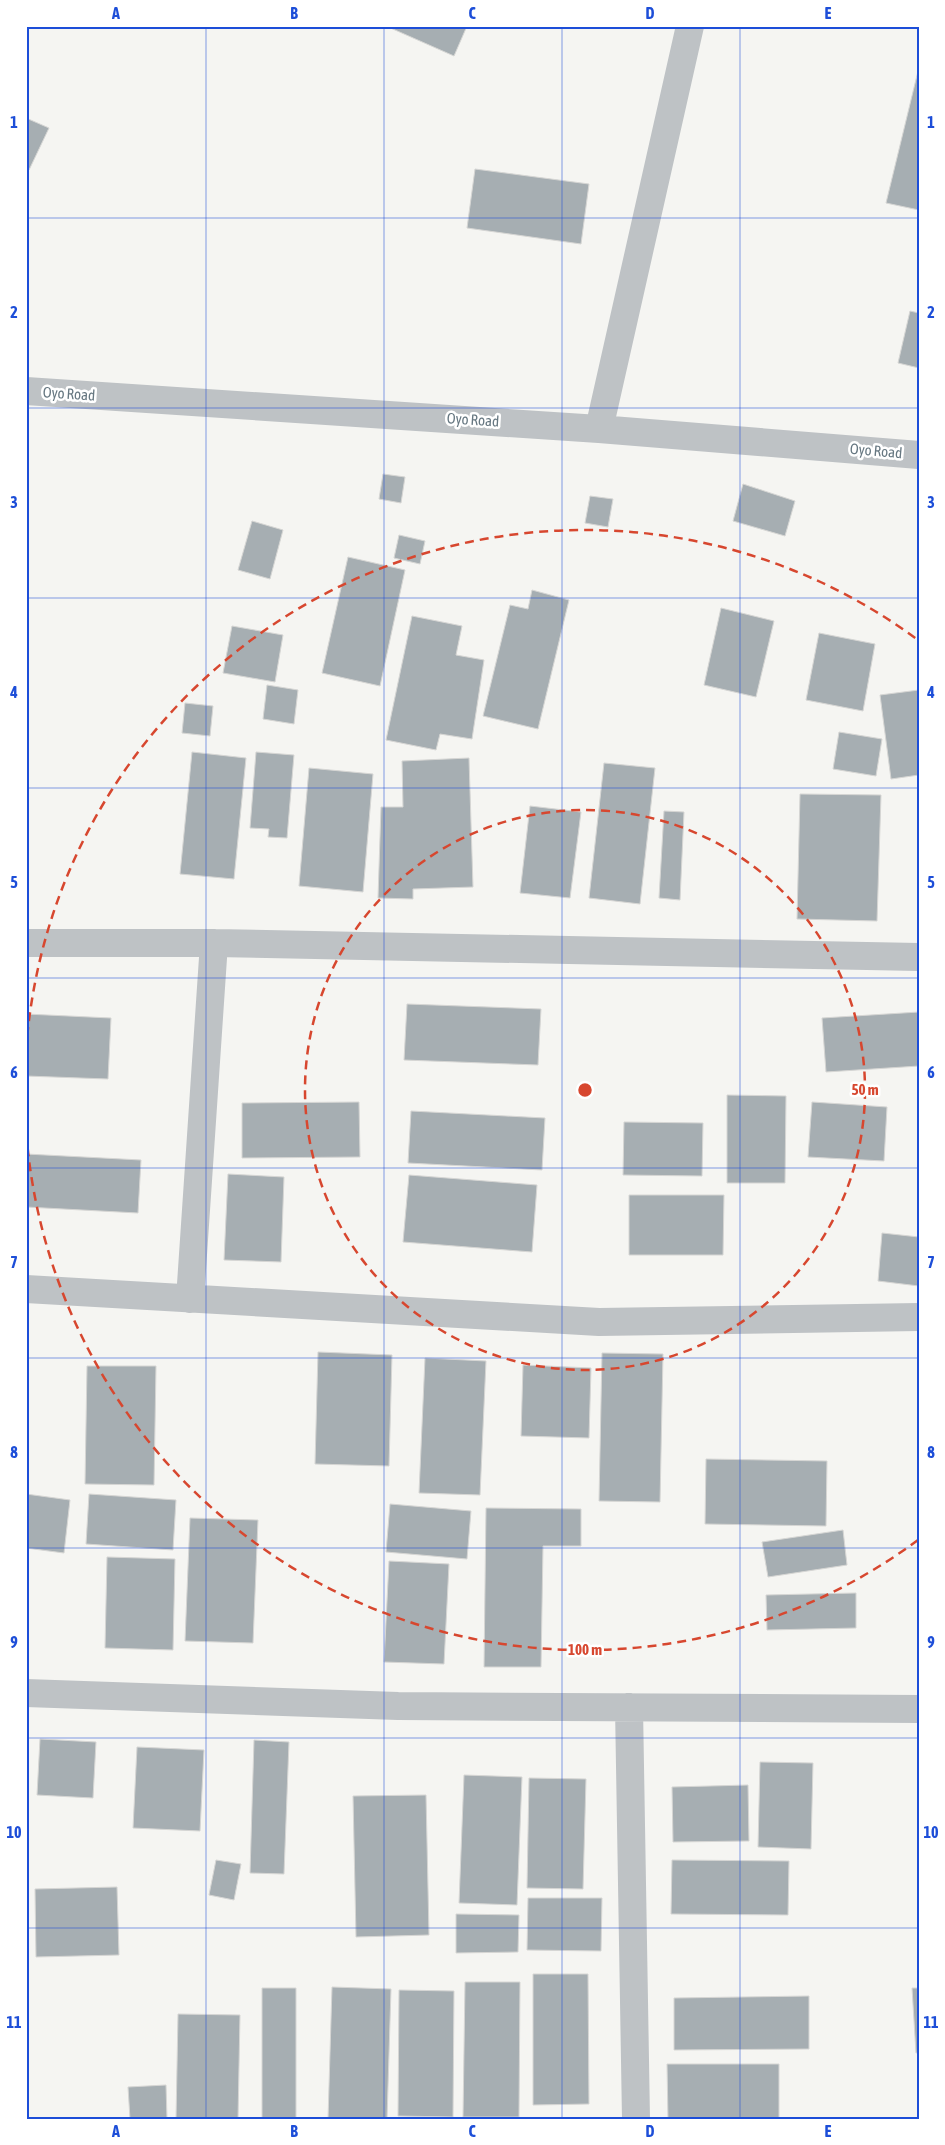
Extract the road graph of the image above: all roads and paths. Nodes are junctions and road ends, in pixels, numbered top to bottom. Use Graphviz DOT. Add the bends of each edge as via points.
graph roads {
  1 [pos="690,26"];
  2 [pos="26,391"];
  3 [pos="599,429"];
  4 [pos="919,455"];
  5 [pos="214,943"];
  6 [pos="26,944"];
  7 [pos="919,957"];
  8 [pos="26,1289"];
  9 [pos="190,1300"];
  10 [pos="919,1317"];
  11 [pos="26,1693"];
  12 [pos="629,1707"];
  13 [pos="919,1710"];
  14 [pos="636,2119"];
  1 -- 3 [label="street"];
  2 -- 3 [label="street, Oyo Road"];
  3 -- 4 [label="street, Oyo Road"];
  5 -- 6 [label="street"];
  5 -- 7 [label="street"];
  5 -- 9 [label="street"];
  8 -- 9 [label="street"];
  9 -- 10 [label="street" via="599,1322"];
  11 -- 12 [label="street" via="398,1706"];
  12 -- 13 [label="street"];
  12 -- 14 [label="street"];
}
